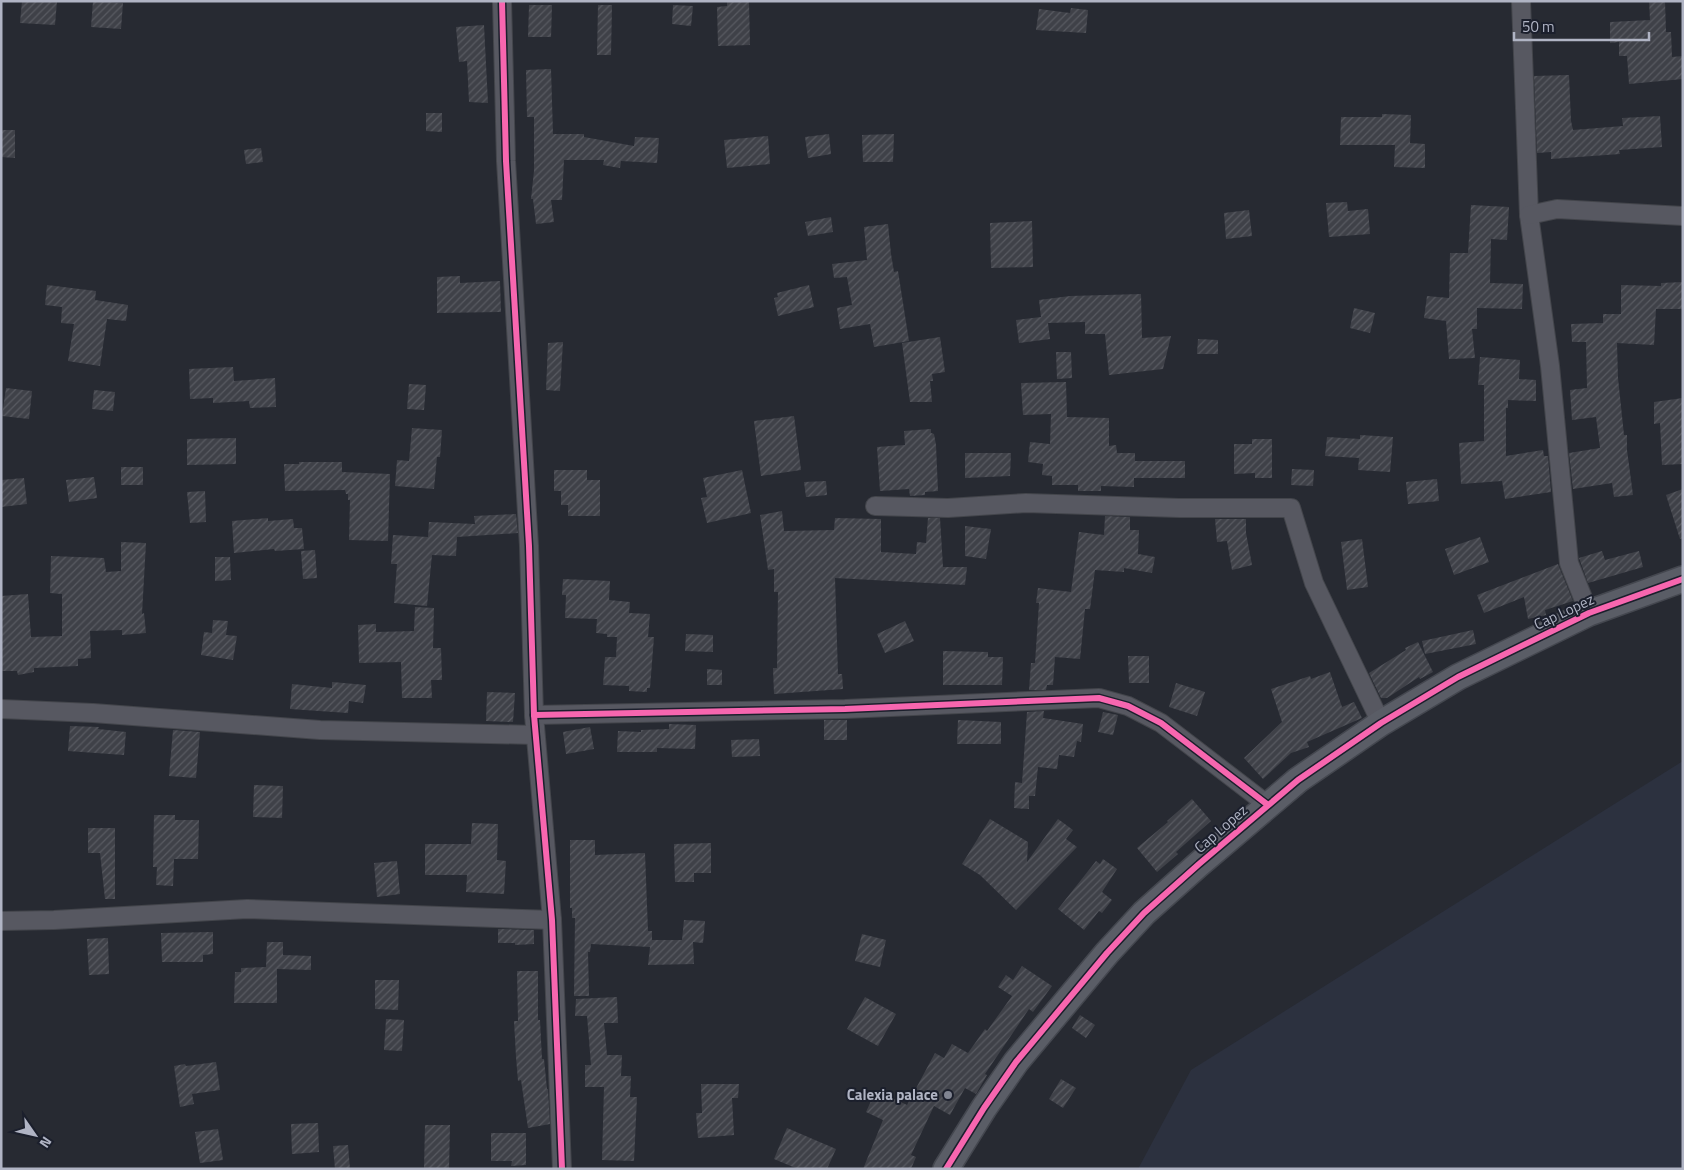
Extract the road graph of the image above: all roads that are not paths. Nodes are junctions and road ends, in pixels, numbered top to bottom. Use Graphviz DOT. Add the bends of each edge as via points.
graph roads {
  1 [pos="502,1"];
  2 [pos="1520,1"];
  3 [pos="1529,215"];
  4 [pos="1683,216"];
  5 [pos="875,506"];
  6 [pos="1683,579"];
  7 [pos="1589,613"];
  8 [pos="1,709"];
  9 [pos="534,715"];
  10 [pos="1381,723"];
  11 [pos="535,735"];
  12 [pos="1268,805"];
  13 [pos="552,920"];
  14 [pos="1,921"];
  15 [pos="562,1169"];
  16 [pos="946,1169"];
  1 -- 9 [label="street" via="506,161 529,546"];
  2 -- 3 [label="street"];
  3 -- 4 [label="street" via="1557,209"];
  3 -- 7 [label="street" via="1550,366 1569,563"];
  5 -- 10 [label="street" via="948,508 1026,503 1291,508 1314,583"];
  6 -- 7 [label="street, Cap Lopez"];
  7 -- 10 [label="street, Cap Lopez" via="1458,677"];
  8 -- 11 [label="street" via="320,730"];
  9 -- 11 [label="street"];
  9 -- 12 [label="street" via="845,709 1099,698 1128,706 1160,723"];
  10 -- 12 [label="street, Cap Lopez" via="1298,780"];
  11 -- 13 [label="street"];
  12 -- 16 [label="street, Cap Lopez" via="1144,914 1107,953 1016,1062"];
  13 -- 14 [label="street" via="247,909"];
  13 -- 15 [label="street"];
}
